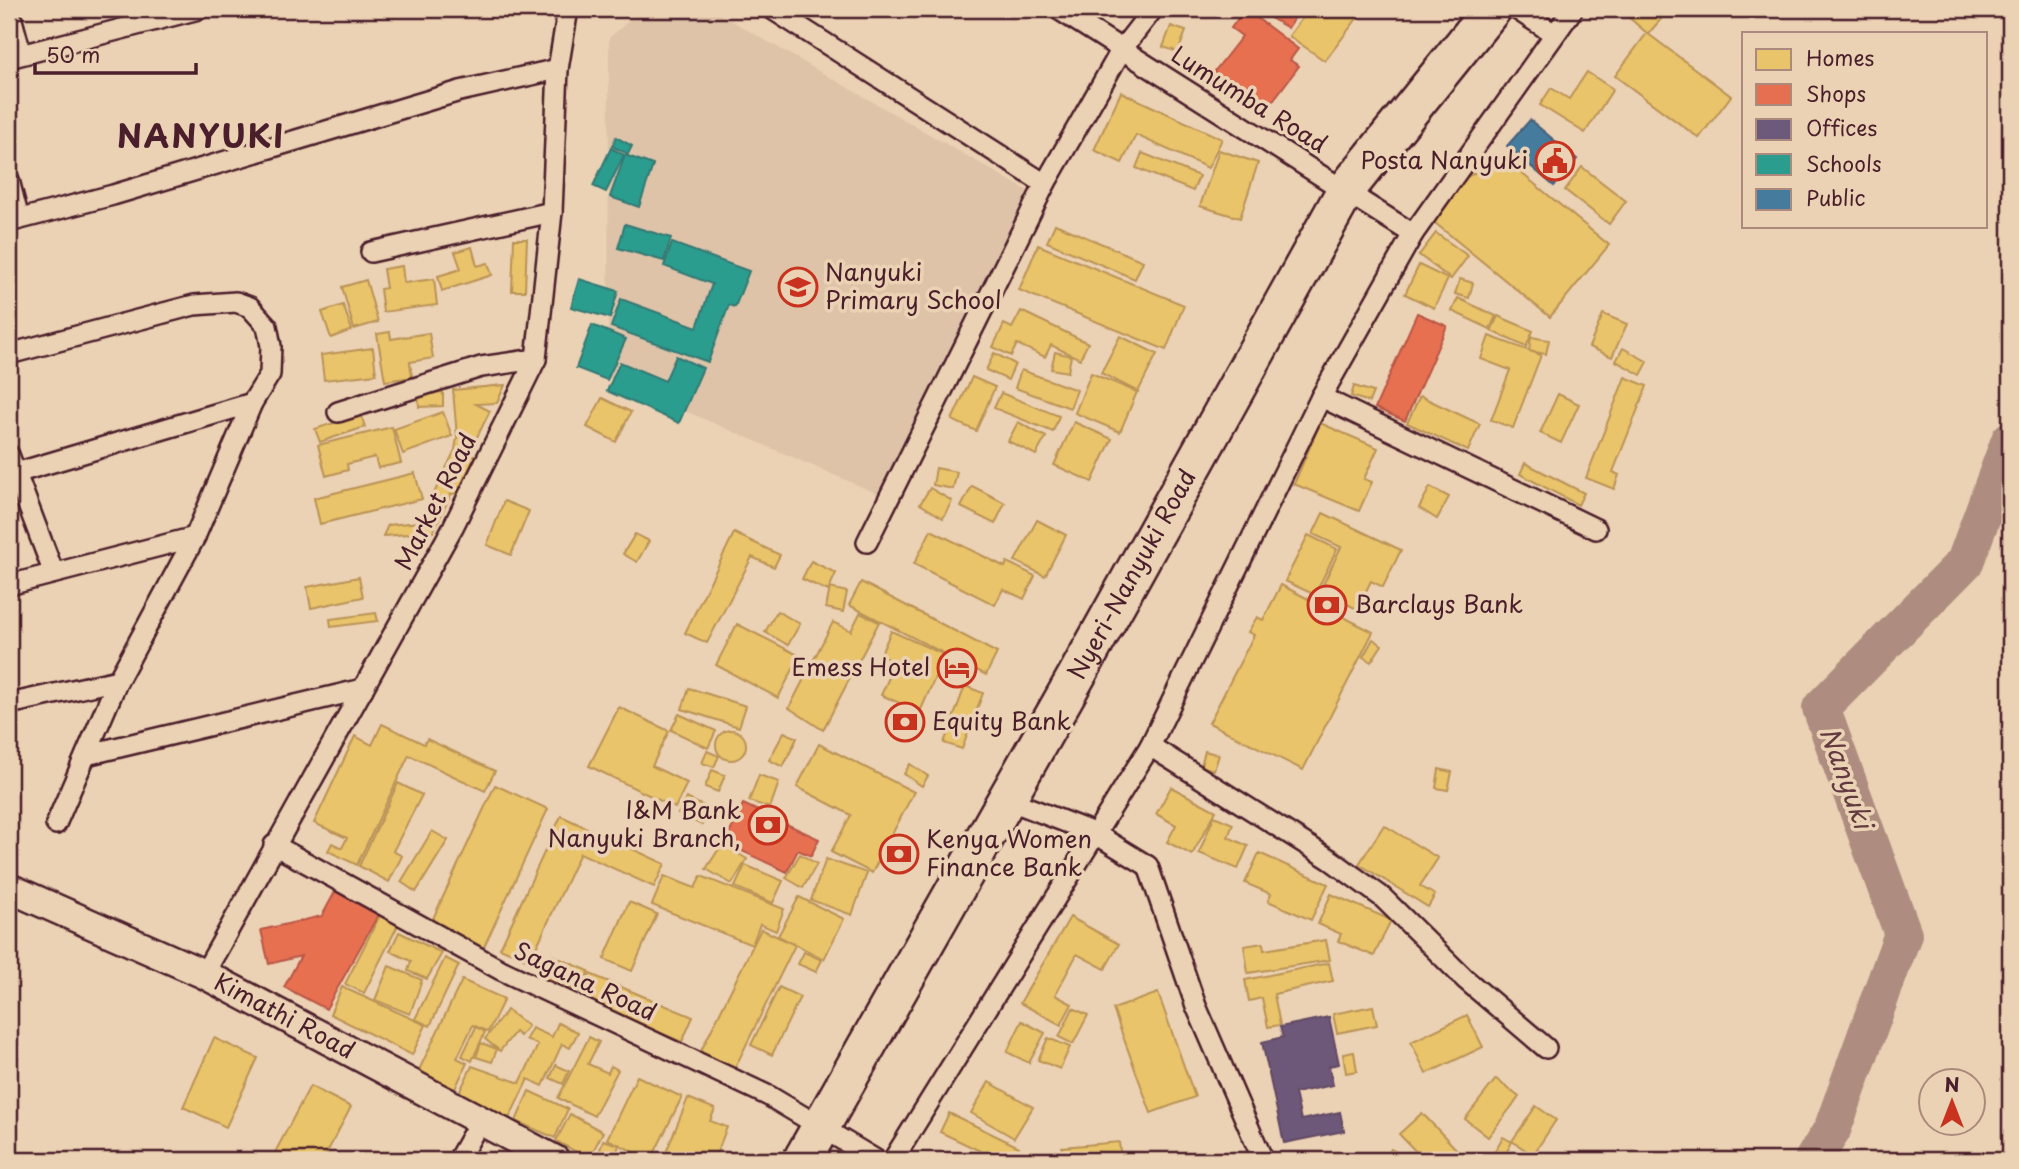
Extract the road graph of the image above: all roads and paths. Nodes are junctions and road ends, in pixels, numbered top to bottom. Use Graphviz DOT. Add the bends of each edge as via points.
graph roads {
  1 [pos="9,9"];
  2 [pos="199,9"];
  3 [pos="568,9"];
  4 [pos="772,9"];
  5 [pos="1058,9"];
  6 [pos="1153,9"];
  7 [pos="1492,9"];
  8 [pos="1516,9"];
  9 [pos="1573,9"];
  10 [pos="1553,33"];
  11 [pos="1122,49"];
  12 [pos="15,56"];
  13 [pos="558,69"];
  14 [pos="9,180"];
  15 [pos="1045,184"];
  16 [pos="1346,190"];
  17 [pos="552,212"];
  18 [pos="14,220"];
  19 [pos="1413,234"];
  20 [pos="371,252"];
  21 [pos="9,354"];
  22 [pos="536,359"];
  23 [pos="1321,397"];
  24 [pos="252,403"];
  25 [pos="338,412"];
  26 [pos="11,468"];
  27 [pos="1596,529"];
  28 [pos="195,537"];
  29 [pos="867,542"];
  30 [pos="53,571"];
  31 [pos="9,584"];
  32 [pos="118,680"];
  33 [pos="363,689"];
  34 [pos="9,704"];
  35 [pos="1150,746"];
  36 [pos="86,755"];
  37 [pos="1006,799"];
  38 [pos="56,824"];
  39 [pos="1094,834"];
  40 [pos="274,845"];
  41 [pos="10,893"];
  42 [pos="204,974"];
  43 [pos="1546,1048"];
  44 [pos="480,1121"];
  45 [pos="821,1125"];
  46 [pos="458,1160"];
  47 [pos="555,1160"];
  48 [pos="802,1160"];
  49 [pos="876,1160"];
  50 [pos="893,1160"];
  51 [pos="1264,1160"];
  1 -- 12 [label="street"];
  2 -- 12 [label="street"];
  3 -- 13 [label="street, Market Road"];
  4 -- 15 [label="street"];
  5 -- 11 [label="street, Lumumba Road"];
  6 -- 11 [label="street"];
  7 -- 16 [label="highway, Nyeri-Nanyuki Road"];
  8 -- 10 [label="street"];
  9 -- 10 [label="street"];
  10 -- 19 [label="street"];
  11 -- 15 [label="street"];
  11 -- 16 [label="street, Lumumba Road"];
  13 -- 17 [label="street, Market Road"];
  13 -- 18 [label="street" via="460,91"];
  14 -- 18 [label="street"];
  15 -- 29 [label="street"];
  16 -- 19 [label="street, Lumumba Road"];
  16 -- 37 [label="highway, Nyeri-Nanyuki Road"];
  17 -- 20 [label="street"];
  17 -- 22 [label="street, Market Road"];
  19 -- 23 [label="street"];
  21 -- 24 [label="street" via="194,305 236,302 250,307 267,326 271,346 270,374"];
  22 -- 25 [label="street" via="481,367"];
  22 -- 33 [label="street, Market Road" via="453,527"];
  23 -- 27 [label="street"];
  23 -- 35 [label="street"];
  24 -- 26 [label="street"];
  24 -- 28 [label="street"];
  26 -- 30 [label="street"];
  28 -- 30 [label="street"];
  28 -- 32 [label="street"];
  30 -- 31 [label="street"];
  32 -- 34 [label="street"];
  32 -- 36 [label="street"];
  33 -- 36 [label="street"];
  33 -- 40 [label="street, Market Road"];
  35 -- 39 [label="street"];
  35 -- 43 [label="street" via="1382,897 1465,979"];
  36 -- 38 [label="street"];
  37 -- 39 [label="street"];
  37 -- 45 [label="highway, Nyeri-Nanyuki Road"];
  39 -- 50 [label="street"];
  39 -- 51 [label="street" via="1148,866 1196,1006"];
  40 -- 42 [label="street, Market Road"];
  40 -- 45 [label="street, Sagana Road" via="501,970"];
  41 -- 42 [label="street, Kimathi Road"];
  42 -- 44 [label="street, Kimathi Road"];
  44 -- 46 [label="street"];
  44 -- 47 [label="street, Kimathi Road"];
  45 -- 48 [label="highway, Nyeri-Nanyuki Road"];
  45 -- 49 [label="street, Sagana Road"];
}
